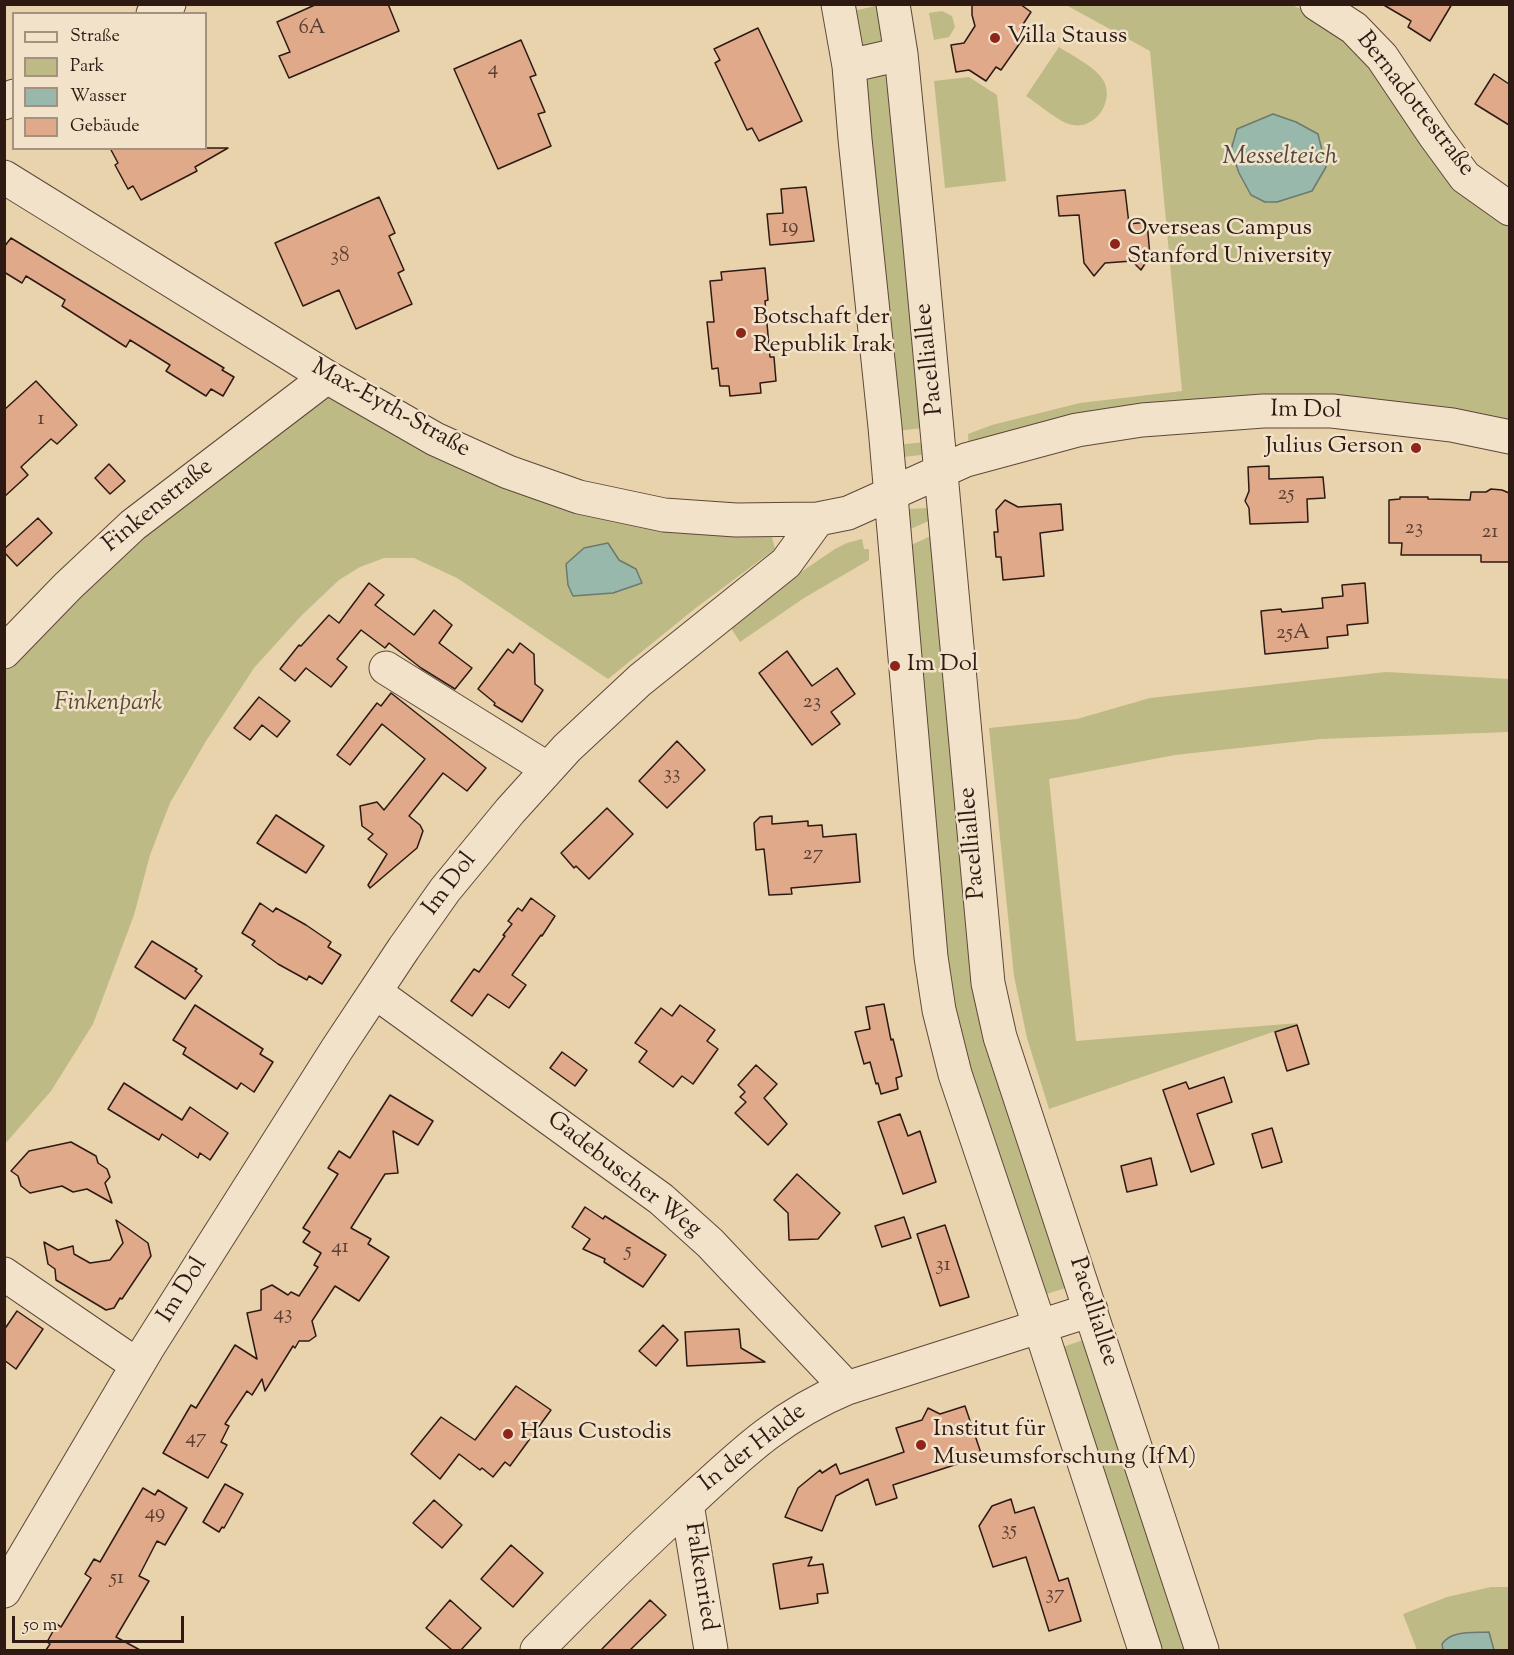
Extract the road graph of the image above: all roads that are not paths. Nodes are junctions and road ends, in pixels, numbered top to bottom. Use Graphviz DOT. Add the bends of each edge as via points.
graph roads {
  1 [pos="170,4"];
  2 [pos="838,4"];
  3 [pos="893,4"];
  4 [pos="1317,4"];
  5 [pos="156,12"];
  6 [pos="901,54"];
  7 [pos="849,66"];
  8 [pos="4,177"];
  9 [pos="1509,208"];
  10 [pos="327,377"];
  11 [pos="1509,437"];
  12 [pos="941,471"];
  13 [pos="891,493"];
  14 [pos="818,519"];
  15 [pos="4,652"];
  16 [pos="386,668"];
  17 [pos="548,769"];
  18 [pos="375,992"];
  19 [pos="4,1274"];
  20 [pos="1091,1310"];
  21 [pos="1040,1326"];
  22 [pos="136,1365"];
  23 [pos="847,1388"];
  24 [pos="687,1504"];
  25 [pos="4,1590"];
  26 [pos="537,1650"];
  27 [pos="711,1650"];
  28 [pos="1145,1650"];
  29 [pos="1202,1650"];
  1 -- 5 [label="street"];
  2 -- 7 [label="street"];
  3 -- 6 [label="street, Pacelliallee"];
  4 -- 9 [label="street, Bernadottestraße" via="1354,28 1382,57 1465,177"];
  6 -- 7 [label="street"];
  6 -- 12 [label="street, Pacelliallee"];
  7 -- 13 [label="street"];
  8 -- 10 [label="street, Max-Eyth-Straße"];
  10 -- 14 [label="street, Max-Eyth-Straße" via="435,439 508,472 579,497 702,519"];
  10 -- 15 [label="street, Finkenstraße" via="133,525"];
  11 -- 12 [label="street, Im Dol" via="1452,425 1332,411 1254,412 1142,420 1077,430 966,460"];
  12 -- 13 [label="street, Im Dol"];
  12 -- 20 [label="street, Pacelliallee" via="988,983 1000,1036"];
  13 -- 14 [label="street, Im Dol" via="848,513"];
  13 -- 21 [label="street" via="931,957 939,1010 955,1074"];
  14 -- 17 [label="street, Im Dol" via="786,563 640,680"];
  16 -- 17 [label="street"];
  17 -- 18 [label="street, Im Dol" via="445,890"];
  18 -- 22 [label="street, Im Dol"];
  18 -- 23 [label="street, Gadebuscher Weg" via="660,1199 710,1244"];
  19 -- 22 [label="street"];
  20 -- 21 [label="street, In der Halde"];
  20 -- 29 [label="street, Pacelliallee"];
  21 -- 23 [label="street, In der Halde"];
  21 -- 28 [label="street"];
  22 -- 25 [label="street, Im Dol"];
  23 -- 24 [label="street, In der Halde" via="781,1422"];
  24 -- 26 [label="street, In der Halde"];
  24 -- 27 [label="street, Falkenried"];
}
